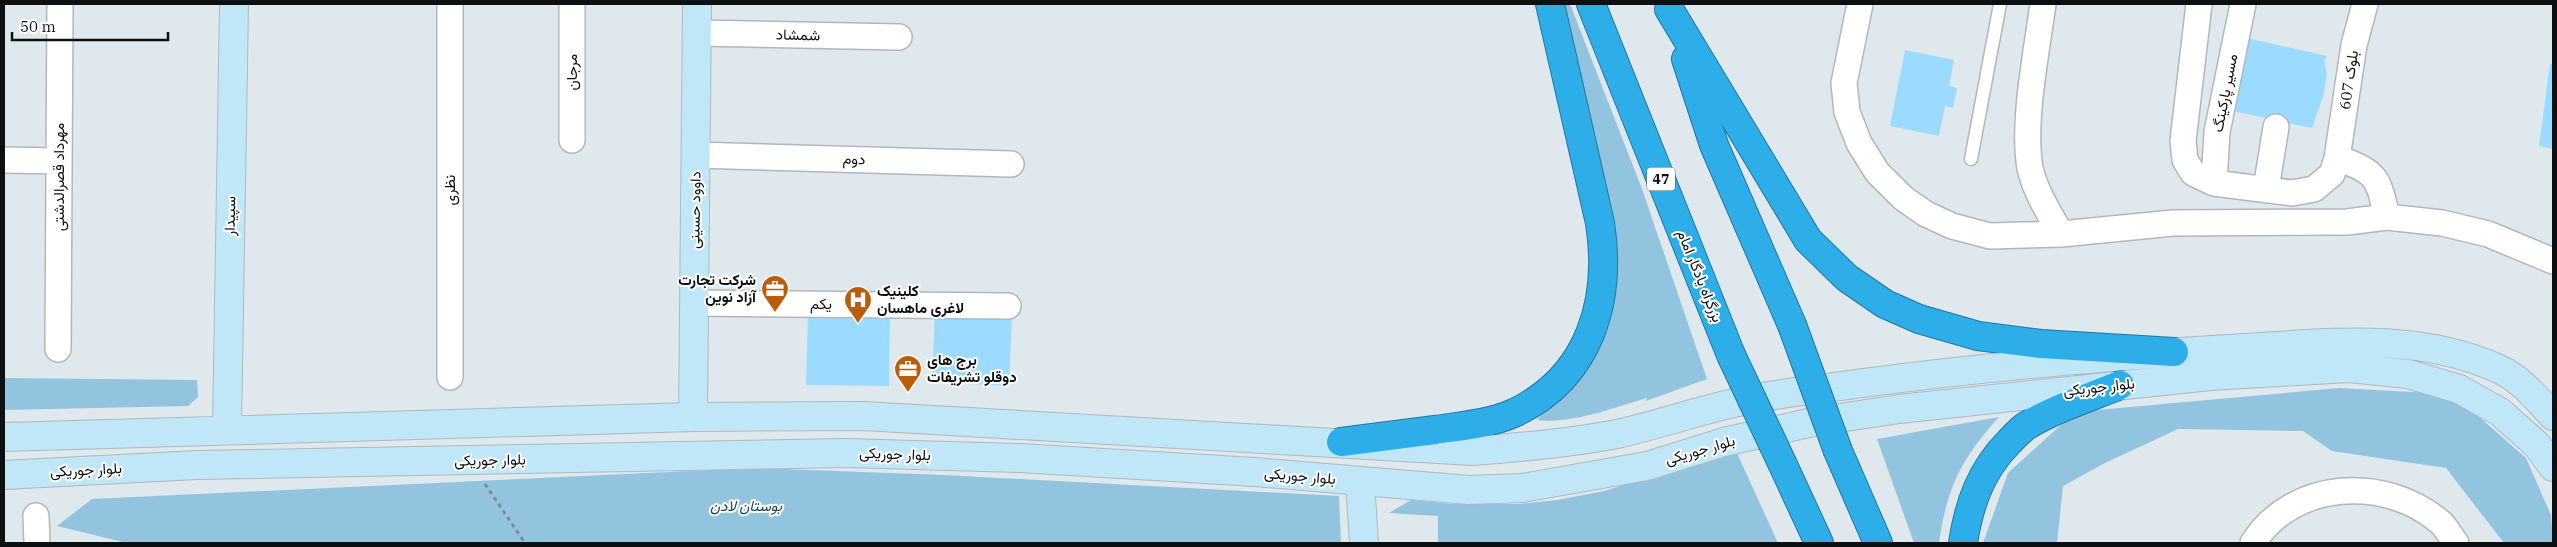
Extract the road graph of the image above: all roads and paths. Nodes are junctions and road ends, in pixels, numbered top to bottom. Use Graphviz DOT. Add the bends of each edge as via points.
graph roads {
  1 [pos="60,4"];
  2 [pos="234,4"];
  3 [pos="450,4"];
  4 [pos="572,4"];
  5 [pos="697,4"];
  6 [pos="1550,4"];
  7 [pos="1591,4"];
  8 [pos="1860,4"];
  9 [pos="2000,4"];
  10 [pos="2043,4"];
  11 [pos="2198,4"];
  12 [pos="2243,4"];
  13 [pos="2365,4"];
  14 [pos="1668,6"];
  15 [pos="697,33"];
  16 [pos="899,37"];
  17 [pos="2276,126"];
  18 [pos="572,140"];
  19 [pos="696,155"];
  20 [pos="2337,158"];
  21 [pos="1971,159"];
  22 [pos="4,160"];
  23 [pos="59,161"];
  24 [pos="1011,164"];
  25 [pos="2214,183"];
  26 [pos="2266,189"];
  27 [pos="2387,217"];
  28 [pos="2061,234"];
  29 [pos="2553,261"];
  30 [pos="694,303"];
  31 [pos="1008,306"];
  32 [pos="58,350"];
  33 [pos="2174,352"];
  34 [pos="450,377"];
  35 [pos="2120,385"];
  36 [pos="863,416"];
  37 [pos="2553,416"];
  38 [pos="693,417"];
  39 [pos="227,429"];
  40 [pos="4,437"];
  41 [pos="1341,442"];
  42 [pos="846,453"];
  43 [pos="470,461"];
  44 [pos="2553,467"];
  45 [pos="4,474"];
  46 [pos="1360,481"];
  47 [pos="36,516"];
  48 [pos="38,543"];
  49 [pos="525,543"];
  50 [pos="1364,543"];
  51 [pos="1819,543"];
  52 [pos="1878,543"];
  53 [pos="1963,543"];
  54 [pos="2252,543"];
  55 [pos="2456,543"];
  1 -- 23 [label="street, مهرداد قصرالدشتی"];
  2 -- 39 [label="main road, سپیدار"];
  3 -- 34 [label="street, نظری"];
  4 -- 18 [label="street, مرجان"];
  5 -- 15 [label="main road, داوود حسینی"];
  6 -- 41 [label="highway" via="1605,254 1601,300 1594,326 1584,346 1555,383 1513,413 1480,424"];
  7 -- 51 [label="highway, بزرگراه یادگار امام / 47, bridge" via="1731,355"];
  8 -- 28 [label="street" via="1844,83 1847,112 1859,143 1877,172 1903,198 1952,226 1990,236"];
  9 -- 21 [label="lane"];
  10 -- 28 [label="street" via="2031,96 2030,168 2042,201"];
  11 -- 25 [label="street" via="2183,141 2186,160 2193,173"];
  12 -- 25 [label="street, مسیر پارکینگ" via="2217,132"];
  13 -- 20 [label="street, بلوک 607" via="2354,45"];
  14 -- 33 [label="highway" via="1808,240 1847,278 1885,304 1919,319 1978,336 2041,344"];
  14 -- 52 [label="highway, bridge" via="1714,145 1792,325 1838,451"];
  15 -- 16 [label="street, شمشاد"];
  15 -- 19 [label="main road, داوود حسینی"];
  17 -- 26 [label="street"];
  19 -- 24 [label="street, دوم"];
  19 -- 30 [label="main road, داوود حسینی"];
  20 -- 26 [label="street, بلوک 607" via="2332,174 2314,189 2292,193"];
  20 -- 27 [label="street" via="2369,171 2380,184"];
  22 -- 23 [label="street"];
  23 -- 32 [label="street, مهرداد قصرالدشتی"];
  25 -- 26 [label="street, بلوک 607"];
  27 -- 28 [label="street" via="2347,222 2173,223"];
  27 -- 29 [label="street" via="2442,223 2488,234"];
  30 -- 31 [label="street, یکم"];
  30 -- 38 [label="main road, داوود حسینی"];
  33 -- 37 [label="main road, بلوار جوریکی" via="2356,342 2434,349 2502,370 2529,389"];
  33 -- 41 [label="main road, بلوار جوریکی" via="1945,372 1761,397 1619,433 1563,443 1473,451"];
  35 -- 44 [label="main road, بلوار جوریکی" via="2349,368 2408,374 2459,389 2500,412 2537,445"];
  35 -- 46 [label="main road, بلوار جوریکی" via="1899,409 1813,422 1724,442 1647,466 1522,488 1469,490"];
  35 -- 53 [label="highway" via="2024,427 1995,456 1979,483 1967,514"];
  36 -- 38 [label="main road, بلوار جوریکی"];
  36 -- 41 [label="main road, بلوار جوریکی"];
  36 -- 42 [label="main road"];
  38 -- 39 [label="main road, بلوار جوریکی"];
  39 -- 40 [label="main road, بلوار جوریکی"];
  42 -- 43 [label="main road, بلوار جوریکی"];
  42 -- 46 [label="main road, بلوار جوریکی" via="1020,458"];
  43 -- 45 [label="main road, بلوار جوریکی" via="197,465"];
  43 -- 49 [label="path"];
  46 -- 50 [label="main road"];
  47 -- 48 [label="street"];
  54 -- 55 [label="street" via="2262,529 2302,500 2350,489 2398,497 2440,522"];
}
